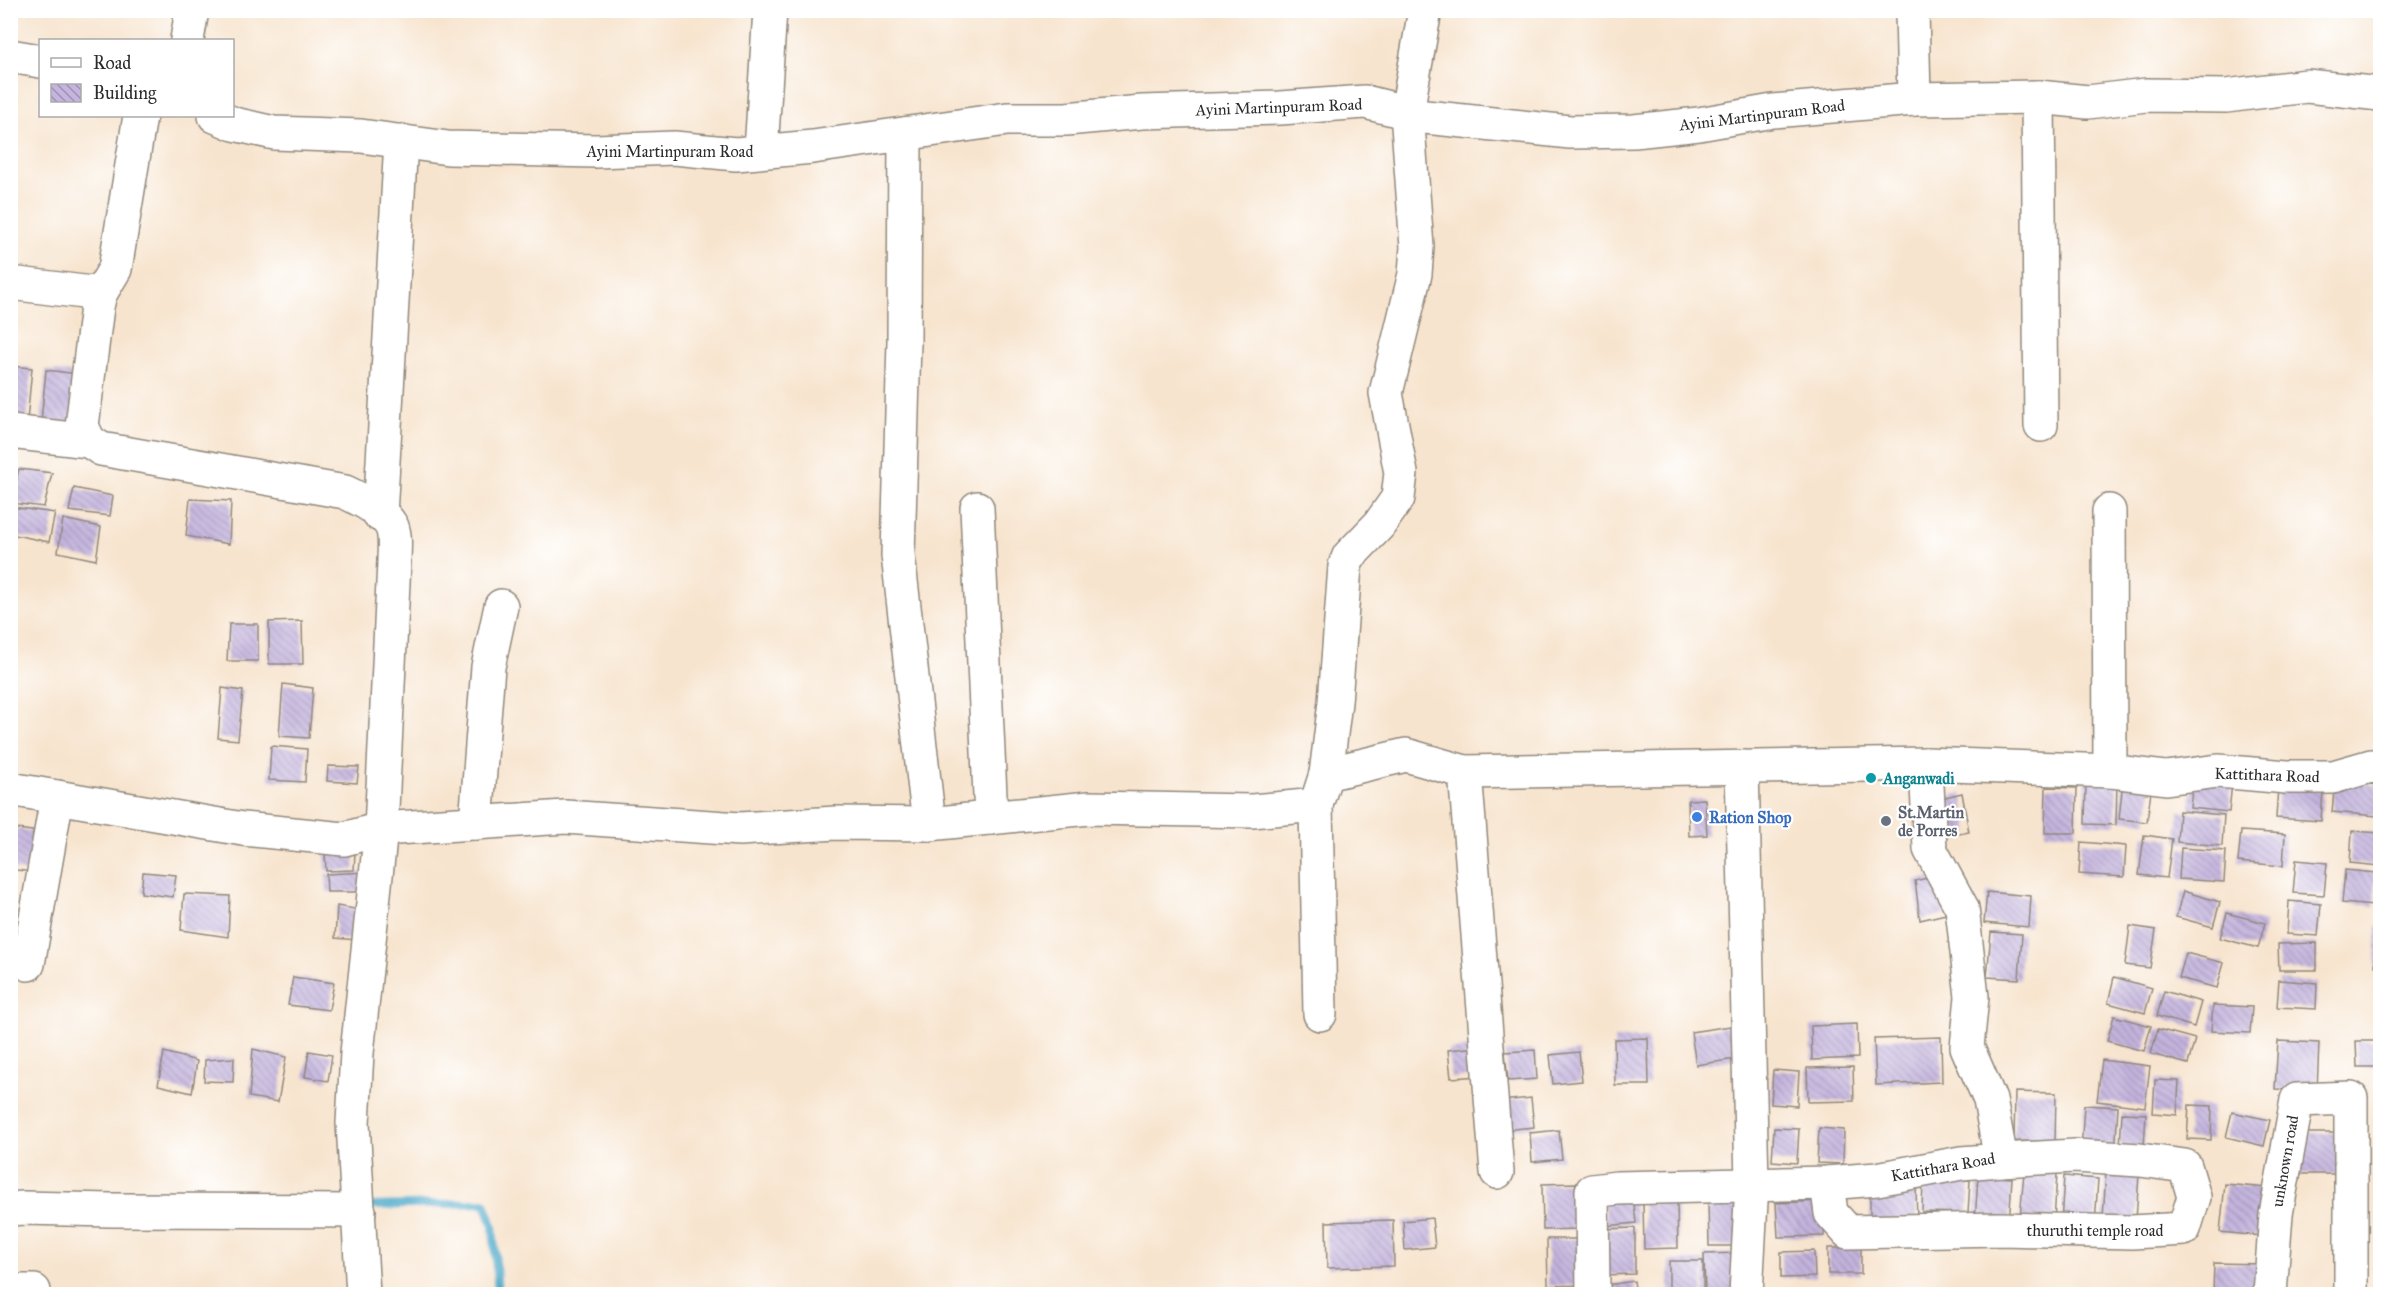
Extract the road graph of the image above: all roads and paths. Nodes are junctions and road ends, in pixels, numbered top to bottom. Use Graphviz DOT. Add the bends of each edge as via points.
graph roads {
  1 [pos="192,10"];
  2 [pos="770,10"];
  3 [pos="1425,10"];
  4 [pos="1912,10"];
  5 [pos="187,39"];
  6 [pos="10,56"];
  7 [pos="39,61"];
  8 [pos="2380,94"];
  9 [pos="2038,97"];
  10 [pos="1914,99"];
  11 [pos="1407,112"];
  12 [pos="140,117"];
  13 [pos="217,117"];
  14 [pos="905,134"];
  15 [pos="401,141"];
  16 [pos="761,151"];
  17 [pos="10,283"];
  18 [pos="100,294"];
  19 [pos="2041,426"];
  20 [pos="10,432"];
  21 [pos="89,441"];
  22 [pos="977,508"];
  23 [pos="2109,511"];
  24 [pos="380,514"];
  25 [pos="501,606"];
  26 [pos="1926,764"];
  27 [pos="1742,767"];
  28 [pos="2380,767"];
  29 [pos="2110,771"];
  30 [pos="1465,772"];
  31 [pos="1326,774"];
  32 [pos="10,789"];
  33 [pos="57,797"];
  34 [pos="1316,805"];
  35 [pos="991,818"];
  36 [pos="476,823"];
  37 [pos="929,824"];
  38 [pos="381,829"];
  39 [pos="28,964"];
  40 [pos="1320,1014"];
  41 [pos="2001,1160"];
  42 [pos="1497,1172"];
  43 [pos="1827,1183"];
  44 [pos="1752,1184"];
  45 [pos="10,1209"];
  46 [pos="358,1211"];
  47 [pos="363,1294"];
  48 [pos="1593,1294"];
  49 [pos="1746,1294"];
  50 [pos="2270,1294"];
  51 [pos="2351,1294"];
  1 -- 5 [label="street"];
  2 -- 16 [label="street"];
  3 -- 11 [label="street"];
  4 -- 10 [label="street"];
  6 -- 7 [label="street"];
  8 -- 9 [label="street, Ayini Martinpuram Road" via="2307,86 2226,96 2146,96 2088,102"];
  9 -- 10 [label="street, Ayini Martinpuram Road"];
  9 -- 19 [label="street"];
  10 -- 11 [label="street, Ayini Martinpuram Road" via="1773,111 1699,124 1623,131 1570,132"];
  11 -- 14 [label="street, Ayini Martinpuram Road" via="1365,102 1007,119"];
  11 -- 31 [label="street" via="1417,247 1415,274 1386,393 1401,473 1399,490 1398,498 1349,556 1346,566"];
  12 -- 18 [label="street" via="115,269"];
  13 -- 15 [label="street, Ayini Martinpuram Road" via="274,133"];
  14 -- 16 [label="street, Ayini Martinpuram Road"];
  14 -- 37 [label="street" via="898,555"];
  15 -- 16 [label="street, Ayini Martinpuram Road" via="448,148 674,148 736,154"];
  15 -- 24 [label="street"];
  17 -- 18 [label="street"];
  18 -- 21 [label="street" via="82,426"];
  20 -- 21 [label="street"];
  21 -- 24 [label="street" via="101,449 345,492"];
  22 -- 35 [label="street"];
  23 -- 29 [label="street"];
  24 -- 38 [label="street" via="391,525 394,548"];
  25 -- 36 [label="street" via="488,667"];
  26 -- 27 [label="street"];
  26 -- 29 [label="street, Kattithara Road"];
  26 -- 41 [label="street, Kattithara Road" via="1930,849 1962,908 1972,997 1967,1047 1990,1100"];
  27 -- 30 [label="street"];
  27 -- 44 [label="street"];
  28 -- 29 [label="street, Kattithara Road" via="2333,777 2218,771 2166,778"];
  30 -- 31 [label="street" via="1406,755"];
  30 -- 42 [label="street"];
  31 -- 34 [label="street"];
  32 -- 33 [label="street"];
  33 -- 38 [label="street" via="243,829 344,839"];
  33 -- 39 [label="street"];
  34 -- 35 [label="street" via="1252,811 1089,808"];
  34 -- 40 [label="street"];
  35 -- 37 [label="street"];
  36 -- 37 [label="street" via="565,817 740,829 836,823"];
  36 -- 38 [label="street"];
  38 -- 46 [label="street" via="357,1053 353,1123"];
  41 -- 43 [label="street, Kattithara Road"];
  41 -- 43 [label="street, thuruthi temple road" via="2075,1156 2185,1166 2194,1197 2184,1229 1848,1232 1831,1213"];
  43 -- 44 [label="street, Kattithara Road"];
  44 -- 48 [label="street, Kattithara Road" via="1592,1191"];
  44 -- 49 [label="street"];
  45 -- 46 [label="street"];
  46 -- 47 [label="street"];
  50 -- 51 [label="street, unknown road" via="2276,1214 2296,1100 2351,1098"];
}
